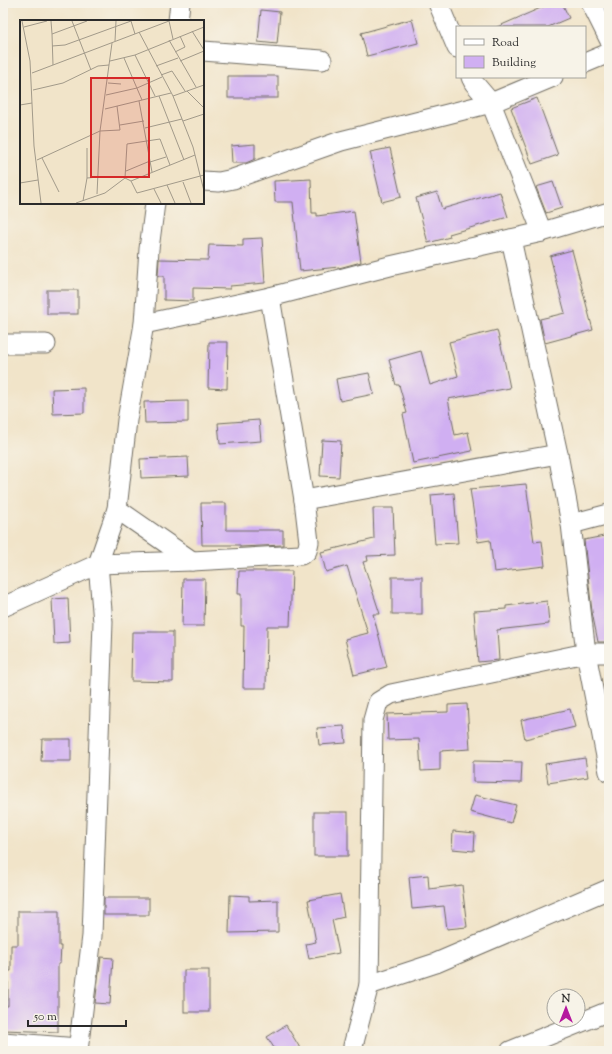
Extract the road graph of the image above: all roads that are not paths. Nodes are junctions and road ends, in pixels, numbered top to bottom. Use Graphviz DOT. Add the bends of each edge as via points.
graph roads {
  1 [pos="180,3"];
  2 [pos="438,3"];
  3 [pos="591,3"];
  4 [pos="178,20"];
  5 [pos="609,39"];
  6 [pos="456,46"];
  7 [pos="204,51"];
  8 [pos="609,53"];
  9 [pos="322,60"];
  10 [pos="586,63"];
  11 [pos="472,78"];
  12 [pos="551,78"];
  13 [pos="491,103"];
  14 [pos="204,181"];
  15 [pos="155,204"];
  16 [pos="609,212"];
  17 [pos="542,232"];
  18 [pos="511,239"];
  19 [pos="270,297"];
  20 [pos="144,324"];
  21 [pos="3,344"];
  22 [pos="46,344"];
  23 [pos="558,454"];
  24 [pos="304,500"];
  25 [pos="117,510"];
  26 [pos="609,514"];
  27 [pos="571,524"];
  28 [pos="192,561"];
  29 [pos="98,564"];
  30 [pos="3,607"];
  31 [pos="586,653"];
  32 [pos="609,653"];
  33 [pos="609,772"];
  34 [pos="609,889"];
  35 [pos="369,985"];
  36 [pos="609,1010"];
  37 [pos="3,1042"];
  38 [pos="78,1049"];
  39 [pos="354,1051"];
  40 [pos="510,1051"];
  1 -- 4 [label="street"];
  2 -- 6 [label="street"];
  3 -- 5 [label="street"];
  7 -- 9 [label="street"];
  8 -- 10 [label="street"];
  11 -- 13 [label="street"];
  12 -- 13 [label="street"];
  13 -- 14 [label="street" via="341,141 233,180"];
  13 -- 17 [label="street"];
  15 -- 20 [label="street"];
  16 -- 17 [label="street"];
  17 -- 18 [label="street"];
  18 -- 19 [label="street" via="390,266"];
  18 -- 23 [label="street"];
  19 -- 20 [label="street"];
  19 -- 24 [label="street"];
  20 -- 25 [label="street" via="127,420"];
  21 -- 22 [label="street"];
  23 -- 24 [label="street"];
  23 -- 27 [label="street"];
  24 -- 28 [label="street" via="309,542 308,551 301,555"];
  25 -- 28 [label="street"];
  25 -- 29 [label="street"];
  26 -- 27 [label="street"];
  27 -- 31 [label="street"];
  28 -- 29 [label="street"];
  29 -- 30 [label="street"];
  29 -- 38 [label="street" via="103,622 92,936"];
  31 -- 32 [label="street"];
  31 -- 33 [label="street"];
  31 -- 35 [label="street" via="392,694 378,702 373,720"];
  34 -- 35 [label="street" via="436,963"];
  35 -- 39 [label="street" via="353,1046"];
  36 -- 40 [label="street"];
  37 -- 38 [label="street"];
}
